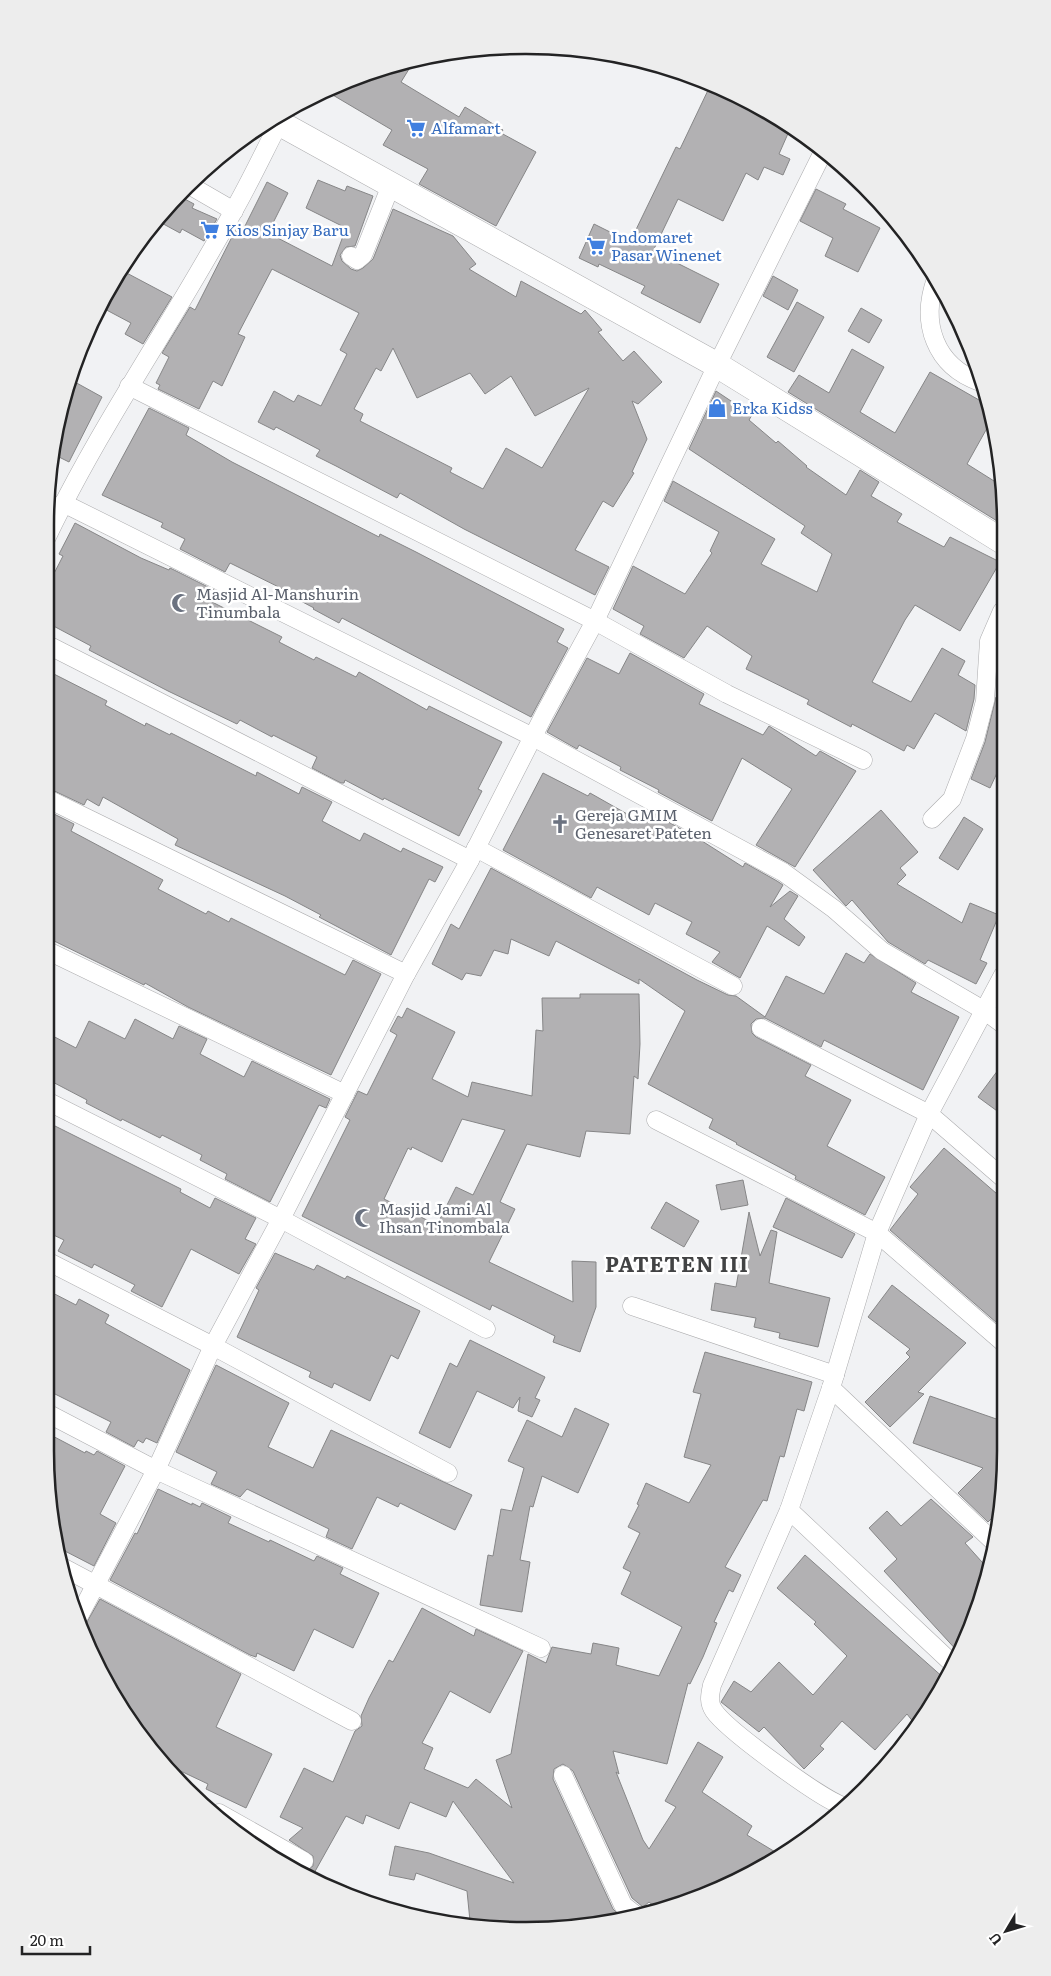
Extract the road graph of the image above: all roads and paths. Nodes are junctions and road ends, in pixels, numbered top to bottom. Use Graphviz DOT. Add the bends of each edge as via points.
graph roads {
  1 [pos="280,123"];
  2 [pos="273,127"];
  3 [pos="821,158"];
  4 [pos="391,185"];
  5 [pos="195,189"];
  6 [pos="234,211"];
  7 [pos="351,256"];
  8 [pos="933,289"];
  9 [pos="717,365"];
  10 [pos="974,380"];
  11 [pos="129,386"];
  12 [pos="63,503"];
  13 [pos="54,522"];
  14 [pos="997,538"];
  15 [pos="595,621"];
  16 [pos="997,623"];
  17 [pos="54,648"];
  18 [pos="533,738"];
  19 [pos="863,760"];
  20 [pos="54,802"];
  21 [pos="932,819"];
  22 [pos="473,854"];
  23 [pos="54,954"];
  24 [pos="406,974"];
  25 [pos="732,986"];
  26 [pos="997,988"];
  27 [pos="985,1011"];
  28 [pos="997,1020"];
  29 [pos="761,1028"];
  30 [pos="345,1094"];
  31 [pos="54,1105"];
  32 [pos="928,1114"];
  33 [pos="656,1120"];
  34 [pos="997,1173"];
  35 [pos="282,1220"];
  36 [pos="877,1233"];
  37 [pos="54,1265"];
  38 [pos="632,1306"];
  39 [pos="486,1329"];
  40 [pos="997,1338"];
  41 [pos="213,1346"];
  42 [pos="833,1382"];
  43 [pos="54,1417"];
  44 [pos="156,1470"];
  45 [pos="448,1473"];
  46 [pos="789,1510"];
  47 [pos="989,1536"];
  48 [pos="69,1571"];
  49 [pos="95,1584"];
  50 [pos="82,1610"];
  51 [pos="541,1648"];
  52 [pos="948,1660"];
  53 [pos="352,1720"];
  54 [pos="563,1775"];
  55 [pos="838,1804"];
  56 [pos="234,1822"];
  57 [pos="304,1862"];
  58 [pos="630,1910"];
  1 -- 4 [label="street"];
  2 -- 6 [label="street"];
  3 -- 9 [label="street"];
  4 -- 7 [label="street" via="363,255 357,260"];
  4 -- 9 [label="street"];
  5 -- 6 [label="street"];
  6 -- 11 [label="street"];
  8 -- 10 [label="street" via="930,300 933,340 946,360 964,376"];
  9 -- 14 [label="street"];
  9 -- 15 [label="street"];
  11 -- 12 [label="street"];
  11 -- 15 [label="street"];
  12 -- 13 [label="street"];
  12 -- 18 [label="street"];
  15 -- 18 [label="street"];
  15 -- 19 [label="street" via="727,694"];
  16 -- 21 [label="street" via="989,641 984,701 975,739 952,799"];
  17 -- 22 [label="street"];
  18 -- 22 [label="street"];
  18 -- 27 [label="street" via="783,872 834,909 882,951"];
  20 -- 24 [label="street"];
  22 -- 24 [label="street"];
  22 -- 25 [label="street"];
  23 -- 30 [label="street"];
  24 -- 30 [label="street"];
  26 -- 27 [label="street"];
  27 -- 28 [label="street"];
  27 -- 32 [label="street"];
  29 -- 32 [label="street"];
  30 -- 35 [label="street"];
  31 -- 35 [label="street"];
  32 -- 34 [label="street"];
  32 -- 36 [label="street"];
  33 -- 36 [label="street"];
  35 -- 39 [label="street"];
  35 -- 41 [label="street"];
  36 -- 40 [label="street"];
  36 -- 42 [label="street"];
  37 -- 41 [label="street"];
  38 -- 42 [label="street"];
  41 -- 44 [label="street"];
  41 -- 45 [label="street"];
  42 -- 46 [label="street"];
  42 -- 47 [label="street"];
  43 -- 44 [label="street"];
  44 -- 49 [label="street"];
  44 -- 51 [label="street"];
  46 -- 52 [label="street"];
  46 -- 55 [label="street" via="709,1698 727,1725 819,1794"];
  48 -- 49 [label="street"];
  49 -- 50 [label="street"];
  49 -- 53 [label="street"];
  54 -- 58 [label="street" via="623,1905"];
  56 -- 57 [label="street"];
}
